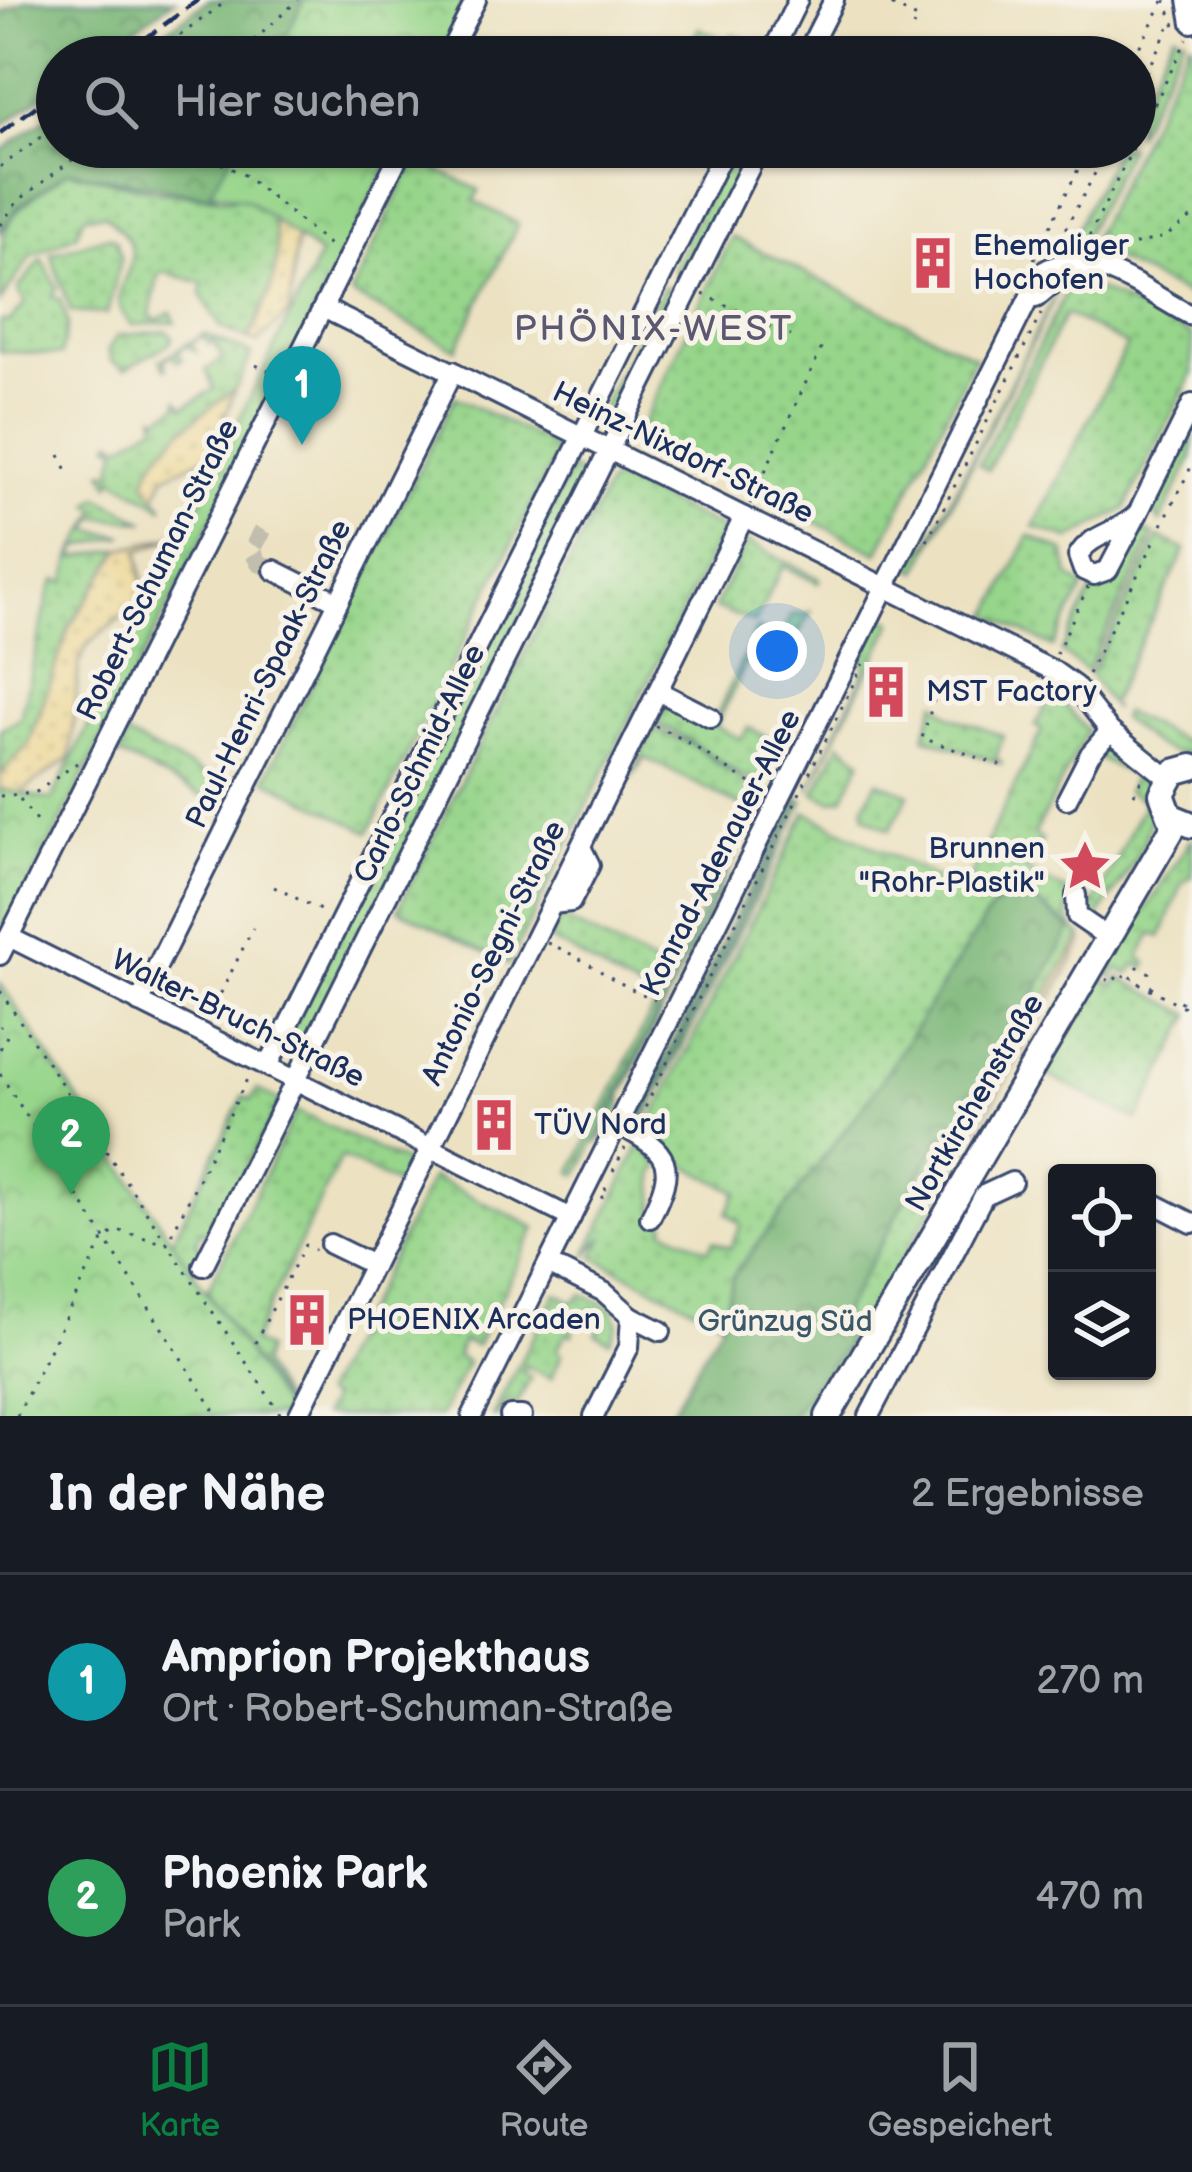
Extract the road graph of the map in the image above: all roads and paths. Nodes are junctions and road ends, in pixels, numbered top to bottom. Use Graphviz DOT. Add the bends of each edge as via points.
graph roads {
  1 [pos="228,0"];
  2 [pos="298,0"];
  3 [pos="476,0"];
  4 [pos="798,0"];
  5 [pos="834,0"];
  6 [pos="881,0"];
  7 [pos="1164,0"];
  8 [pos="1187,0"];
  9 [pos="913,27"];
  10 [pos="1190,30"];
  11 [pos="179,36"];
  12 [pos="259,36"];
  13 [pos="458,36"];
  14 [pos="780,36"];
  15 [pos="816,36"];
  16 [pos="1145,36"];
  17 [pos="1156,53"];
  18 [pos="1156,100"];
  19 [pos="36,141"];
  20 [pos="0,167"];
  21 [pos="61,168"];
  22 [pos="230,168"];
  23 [pos="392,168"];
  24 [pos="715,168"];
  25 [pos="750,168"];
  26 [pos="1079,168"];
  27 [pos="1100,168"];
  28 [pos="1123,168"];
  29 [pos="1192,217"];
  30 [pos="0,225"];
  31 [pos="1083,249"];
  32 [pos="1094,254"];
  33 [pos="1063,260"];
  34 [pos="1030,266"];
  35 [pos="343,267"];
  36 [pos="664,272"];
  37 [pos="691,287"];
  38 [pos="323,308"];
  39 [pos="1032,314"];
  40 [pos="1192,316"];
  41 [pos="790,336"];
  42 [pos="824,344"];
  43 [pos="256,365"];
  44 [pos="453,371"];
  45 [pos="271,372"];
  46 [pos="1192,404"];
  47 [pos="582,436"];
  48 [pos="610,450"];
  49 [pos="60,455"];
  50 [pos="1192,465"];
  51 [pos="69,476"];
  52 [pos="1138,514"];
  53 [pos="744,517"];
  54 [pos="1162,525"];
  55 [pos="1157,536"];
  56 [pos="920,548"];
  57 [pos="274,570"];
  58 [pos="1091,581"];
  59 [pos="888,587"];
  60 [pos="338,602"];
  61 [pos="1052,662"];
  62 [pos="1088,676"];
  63 [pos="658,692"];
  64 [pos="934,700"];
  65 [pos="710,718"];
  66 [pos="653,726"];
  67 [pos="1110,731"];
  68 [pos="77,763"];
  69 [pos="1008,768"];
  70 [pos="1168,774"];
  71 [pos="760,788"];
  72 [pos="1134,794"];
  73 [pos="0,796"];
  74 [pos="19,798"];
  75 [pos="1067,799"];
  76 [pos="1184,823"];
  77 [pos="41,828"];
  78 [pos="274,886"];
  79 [pos="1076,896"];
  80 [pos="341,920"];
  81 [pos="254,928"];
  82 [pos="1106,936"];
  83 [pos="546,942"];
  84 [pos="4,946"];
  85 [pos="1150,973"];
  86 [pos="1100,976"];
  87 [pos="1156,978"];
  88 [pos="1132,980"];
  89 [pos="1150,989"];
  90 [pos="0,991"];
  91 [pos="1185,994"];
  92 [pos="655,999"];
  93 [pos="139,1003"];
  94 [pos="1180,1004"];
  95 [pos="1192,1011"];
  96 [pos="210,1015"];
  97 [pos="7,1036"];
  98 [pos="0,1049"];
  99 [pos="262,1064"];
  100 [pos="0,1074"];
  101 [pos="296,1081"];
  102 [pos="619,1125"];
  103 [pos="431,1148"];
  104 [pos="1012,1182"];
  105 [pos="616,1188"];
  106 [pos="608,1204"];
  107 [pos="1156,1205"];
  108 [pos="571,1218"];
  109 [pos="650,1218"];
  110 [pos="1192,1223"];
  111 [pos="103,1241"];
  112 [pos="167,1244"];
  113 [pos="327,1249"];
  114 [pos="372,1254"];
  115 [pos="548,1264"];
  116 [pos="203,1266"];
  117 [pos="631,1316"];
  118 [pos="661,1331"];
  119 [pos="255,1343"];
  120 [pos="17,1416"];
  121 [pos="218,1416"];
  122 [pos="282,1416"];
  123 [pos="298,1416"];
  124 [pos="472,1416"];
  125 [pos="510,1416"];
  126 [pos="522,1416"];
  127 [pos="594,1416"];
  128 [pos="828,1416"];
  129 [pos="869,1416"];
  1 -- 11 [label="path"];
  2 -- 12 [label="path"];
  3 -- 13 [label="street"];
  4 -- 14 [label="street"];
  5 -- 15 [label="street"];
  6 -- 9 [label="path" via="917,18"];
  7 -- 16 [label="path"];
  7 -- 17 [label="path" via="1171,23"];
  8 -- 10 [label="street"];
  10 -- 18 [label="path"];
  19 -- 20 [label="path"];
  21 -- 30 [label="path"];
  22 -- 35 [label="path" via="333,248"];
  23 -- 35 [label="street, Robert-Schuman-Straße"];
  24 -- 36 [label="street, Carlo-Schmid-Allee"];
  25 -- 37 [label="street, Carlo-Schmid-Allee"];
  26 -- 34 [label="path"];
  27 -- 33 [label="path"];
  28 -- 31 [label="path"];
  29 -- 32 [label="path" via="1165,237"];
  33 -- 39 [label="street, Konrad-Adenauer-Allee"];
  33 -- 40 [label="street" via="1089,263"];
  35 -- 38 [label="street, Robert-Schuman-Straße"];
  36 -- 37 [label="street"];
  36 -- 47 [label="street, Carlo-Schmid-Allee"];
  37 -- 41 [label="path"];
  37 -- 48 [label="street, Carlo-Schmid-Allee"];
  38 -- 44 [label="street, Heinz-Nixdorf-Straße"];
  38 -- 84 [label="street, Robert-Schuman-Straße"];
  39 -- 56 [label="path"];
  39 -- 59 [label="street, Konrad-Adenauer-Allee"];
  42 -- 53 [label="path"];
  43 -- 45 [label="path"];
  44 -- 47 [label="street, Heinz-Nixdorf-Straße"];
  44 -- 60 [label="street, Paul-Henri-Spaak-Straße"];
  46 -- 52 [label="street"];
  47 -- 48 [label="street, Heinz-Nixdorf-Straße"];
  47 -- 80 [label="street, Carlo-Schmid-Allee"];
  48 -- 53 [label="street, Heinz-Nixdorf-Straße"];
  48 -- 101 [label="street, Carlo-Schmid-Allee"];
  49 -- 51 [label="path"];
  50 -- 54 [label="path"];
  53 -- 59 [label="street, Heinz-Nixdorf-Straße"];
  53 -- 63 [label="street, Antonio-Segni-Straße"];
  55 -- 62 [label="path"];
  57 -- 60 [label="street"];
  58 -- 61 [label="path"];
  59 -- 67 [label="street, Heinz-Nixdorf-Straße" via="1065,678"];
  59 -- 102 [label="street, Konrad-Adenauer-Allee"];
  60 -- 93 [label="street, Paul-Henri-Spaak-Straße"];
  63 -- 65 [label="street"];
  63 -- 103 [label="street, Antonio-Segni-Straße"];
  64 -- 69 [label="path" via="922,738"];
  66 -- 71 [label="path"];
  67 -- 70 [label="street, Heinz-Nixdorf-Straße"];
  67 -- 75 [label="street"];
  68 -- 74 [label="path"];
  70 -- 72 [label="path"];
  70 -- 76 [label="main road" via="1162,802"];
  73 -- 74 [label="path"];
  74 -- 77 [label="path"];
  76 -- 82 [label="main road, Nortkirchenstraße"];
  78 -- 80 [label="path"];
  79 -- 82 [label="street" via="1077,916"];
  80 -- 99 [label="street, Carlo-Schmid-Allee"];
  81 -- 96 [label="path"];
  82 -- 128 [label="main road, Nortkirchenstraße"];
  83 -- 92 [label="path"];
  84 -- 93 [label="street, Walter-Bruch-Straße"];
  85 -- 88 [label="path" via="1138,967"];
  86 -- 88 [label="path"];
  87 -- 89 [label="path"];
  88 -- 89 [label="path"];
  89 -- 94 [label="path"];
  90 -- 112 [label="path"];
  91 -- 94 [label="path"];
  93 -- 99 [label="street, Walter-Bruch-Straße"];
  94 -- 95 [label="path"];
  97 -- 98 [label="path"];
  99 -- 101 [label="street, Walter-Bruch-Straße"];
  99 -- 112 [label="path"];
  100 -- 111 [label="path"];
  101 -- 103 [label="street, Walter-Bruch-Straße"];
  101 -- 116 [label="street, Carlo-Schmid-Allee"];
  102 -- 108 [label="street, Konrad-Adenauer-Allee"];
  102 -- 109 [label="street" via="665,1160 668,1201"];
  103 -- 108 [label="street, Walter-Bruch-Straße"];
  103 -- 114 [label="street, Antonio-Segni-Straße"];
  104 -- 129 [label="street" via="984,1196"];
  105 -- 106 [label="path" via="596,1190"];
  107 -- 110 [label="street"];
  108 -- 115 [label="street, Konrad-Adenauer-Allee"];
  111 -- 112 [label="path" via="116,1229"];
  111 -- 120 [label="path"];
  111 -- 121 [label="path"];
  112 -- 122 [label="path"];
  113 -- 114 [label="street"];
  113 -- 119 [label="path" via="304,1245"];
  114 -- 123 [label="street, Antonio-Segni-Straße"];
  115 -- 117 [label="street" via="604,1292"];
  115 -- 124 [label="street, Konrad-Adenauer-Allee"];
  117 -- 118 [label="street"];
  117 -- 127 [label="street" via="629,1347"];
  125 -- 126 [label="street"];
}
